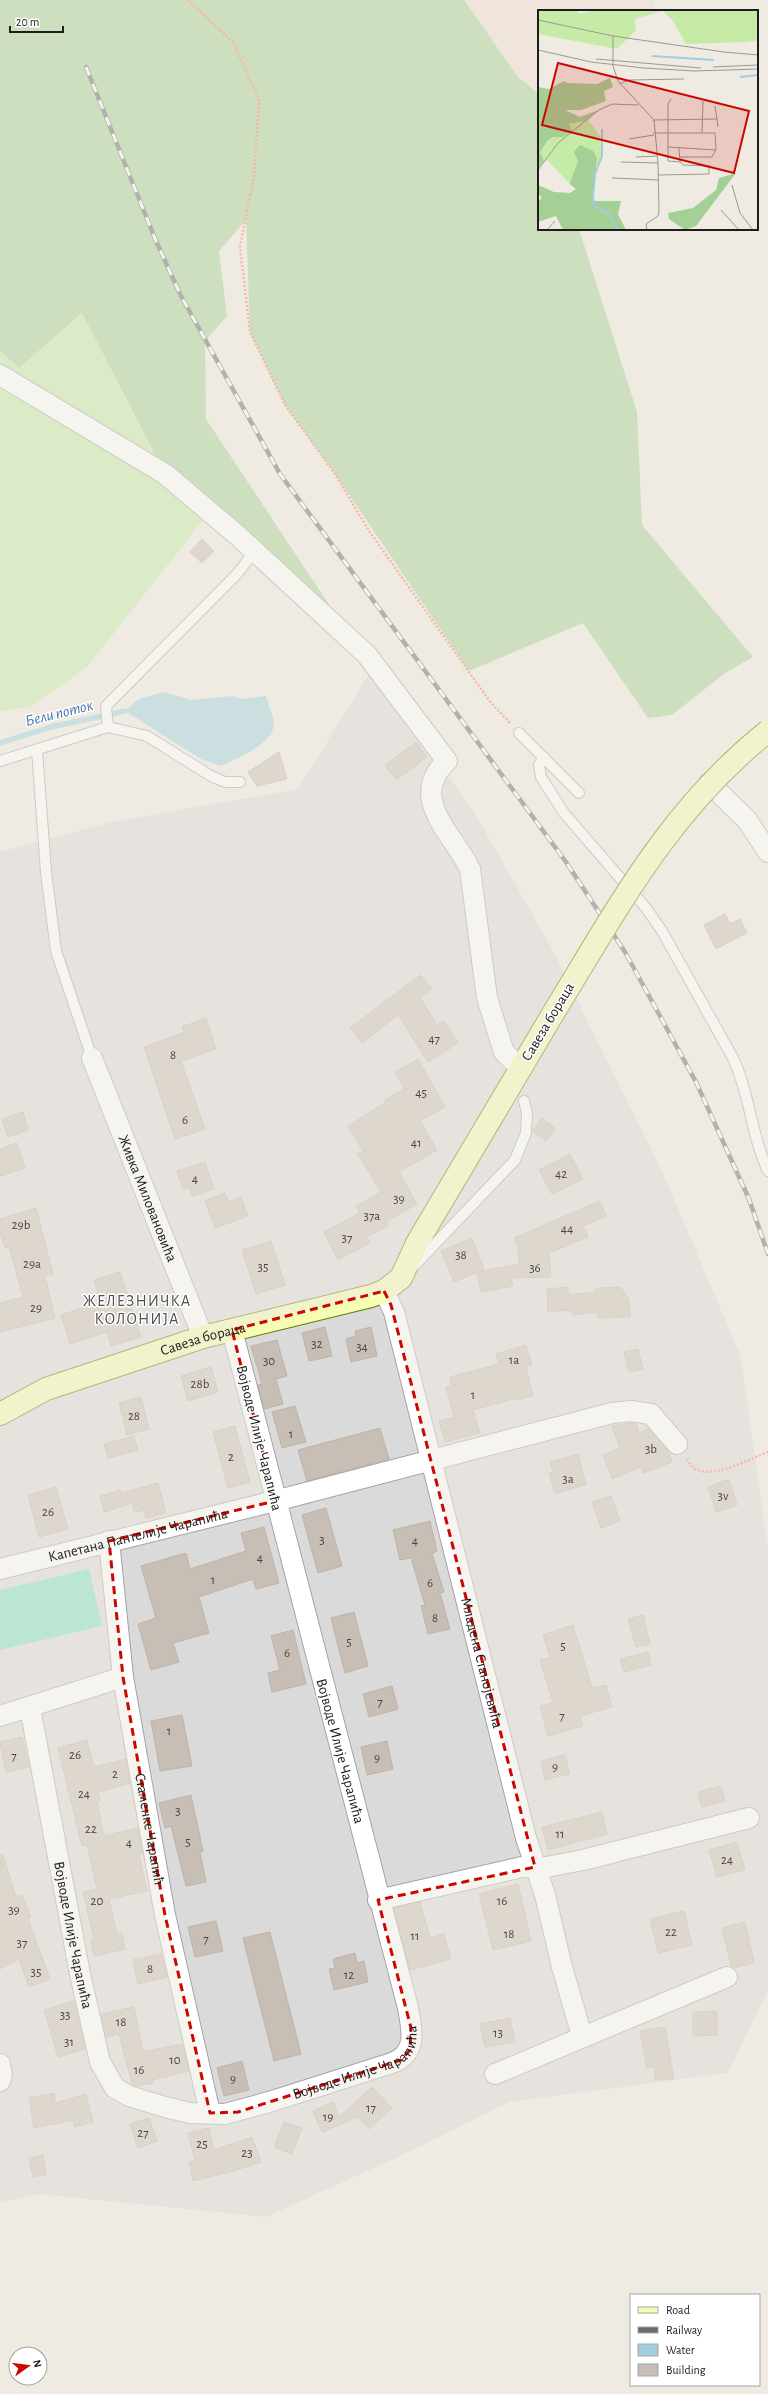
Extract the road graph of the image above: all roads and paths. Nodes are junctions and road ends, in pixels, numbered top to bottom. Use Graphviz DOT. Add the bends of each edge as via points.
graph roads {
  1 [pos="188,0"];
  2 [pos="0,376"];
  3 [pos="255,551"];
  4 [pos="108,725"];
  5 [pos="768,731"];
  6 [pos="519,733"];
  7 [pos="37,750"];
  8 [pos="544,757"];
  9 [pos="0,761"];
  10 [pos="240,782"];
  11 [pos="709,783"];
  12 [pos="579,793"];
  13 [pos="768,852"];
  14 [pos="92,1058"];
  15 [pos="520,1068"];
  16 [pos="524,1101"];
  17 [pos="768,1171"];
  18 [pos="404,1272"];
  19 [pos="384,1291"];
  20 [pos="232,1330"];
  21 [pos="203,1337"];
  22 [pos="0,1414"];
  23 [pos="676,1444"];
  24 [pos="768,1452"];
  25 [pos="431,1460"];
  26 [pos="275,1501"];
  27 [pos="109,1541"];
  28 [pos="0,1569"];
  29 [pos="123,1677"];
  30 [pos="30,1708"];
  31 [pos="0,1716"];
  32 [pos="749,1818"];
  33 [pos="535,1867"];
  34 [pos="378,1900"];
  35 [pos="727,1977"];
  36 [pos="582,2036"];
  37 [pos="0,2064"];
  38 [pos="495,2074"];
  39 [pos="0,2081"];
  40 [pos="210,2113"];
  1 -- 6 [label="path" via="232,42 259,100 254,176 240,247 250,332 285,405 336,474 369,531 491,703"];
  2 -- 3 [label="street" via="165,474"];
  3 -- 4 [label="lane" via="237,574 106,706"];
  3 -- 15 [label="street" via="366,655 447,761 434,774 430,788 431,797 440,823 461,850 470,869 487,998 504,1052"];
  4 -- 7 [label="lane"];
  4 -- 10 [label="lane" via="147,736 211,776 225,782"];
  5 -- 11 [label="street, Савеза бораца, bridge"];
  6 -- 8 [label="lane"];
  7 -- 9 [label="lane"];
  7 -- 14 [label="lane" via="46,872 56,951"];
  8 -- 12 [label="lane"];
  8 -- 17 [label="lane" via="539,765 541,777 564,813 646,908 662,931 732,1058 740,1074 758,1150"];
  11 -- 13 [label="street" via="747,820"];
  11 -- 15 [label="street, Савеза бораца, bridge" via="670,828 648,859"];
  14 -- 21 [label="street, Живка Миловановића"];
  15 -- 18 [label="street, Савеза бораца" via="417,1243"];
  16 -- 18 [label="lane, Савеза бораца" via="527,1113 526,1133 515,1160 420,1261"];
  18 -- 19 [label="street, Савеза бораца" via="396,1283"];
  19 -- 20 [label="street, Савеза бораца"];
  19 -- 25 [label="street, Младена Станојевића" via="394,1312"];
  20 -- 21 [label="street, Савеза бораца"];
  20 -- 26 [label="street, Војводе Илије Чарапића"];
  21 -- 22 [label="street, Савеза бораца" via="46,1389"];
  23 -- 24 [label="path" via="694,1468 704,1471 718,1471"];
  23 -- 25 [label="street" via="651,1414 631,1411 606,1415"];
  25 -- 26 [label="street, Капетана Пантелије Чарапића"];
  25 -- 33 [label="street, Младена Станојевића"];
  26 -- 27 [label="street, Капетана Пантелије Чарапића"];
  26 -- 34 [label="street, Војводе Илије Чарапића"];
  27 -- 28 [label="street, Капетана Пантелије Чарапића"];
  27 -- 29 [label="street, Стаменке Чарапић"];
  29 -- 30 [label="street"];
  29 -- 40 [label="street, Стаменке Чарапић" via="165,1915"];
  30 -- 31 [label="street"];
  30 -- 40 [label="street, Војводе Илије Чарапића" via="80,1974 100,2062 115,2088 130,2096 190,2113"];
  32 -- 33 [label="street" via="583,1860"];
  33 -- 34 [label="street" via="522,1867"];
  33 -- 36 [label="street, Младена Станојевића" via="545,1895"];
  34 -- 40 [label="street, Војводе Илије Чарапића" via="408,2008 412,2037 410,2050 396,2061 297,2094 238,2112"];
  35 -- 36 [label="street"];
  36 -- 38 [label="street"];
  37 -- 39 [label="street"];
}
